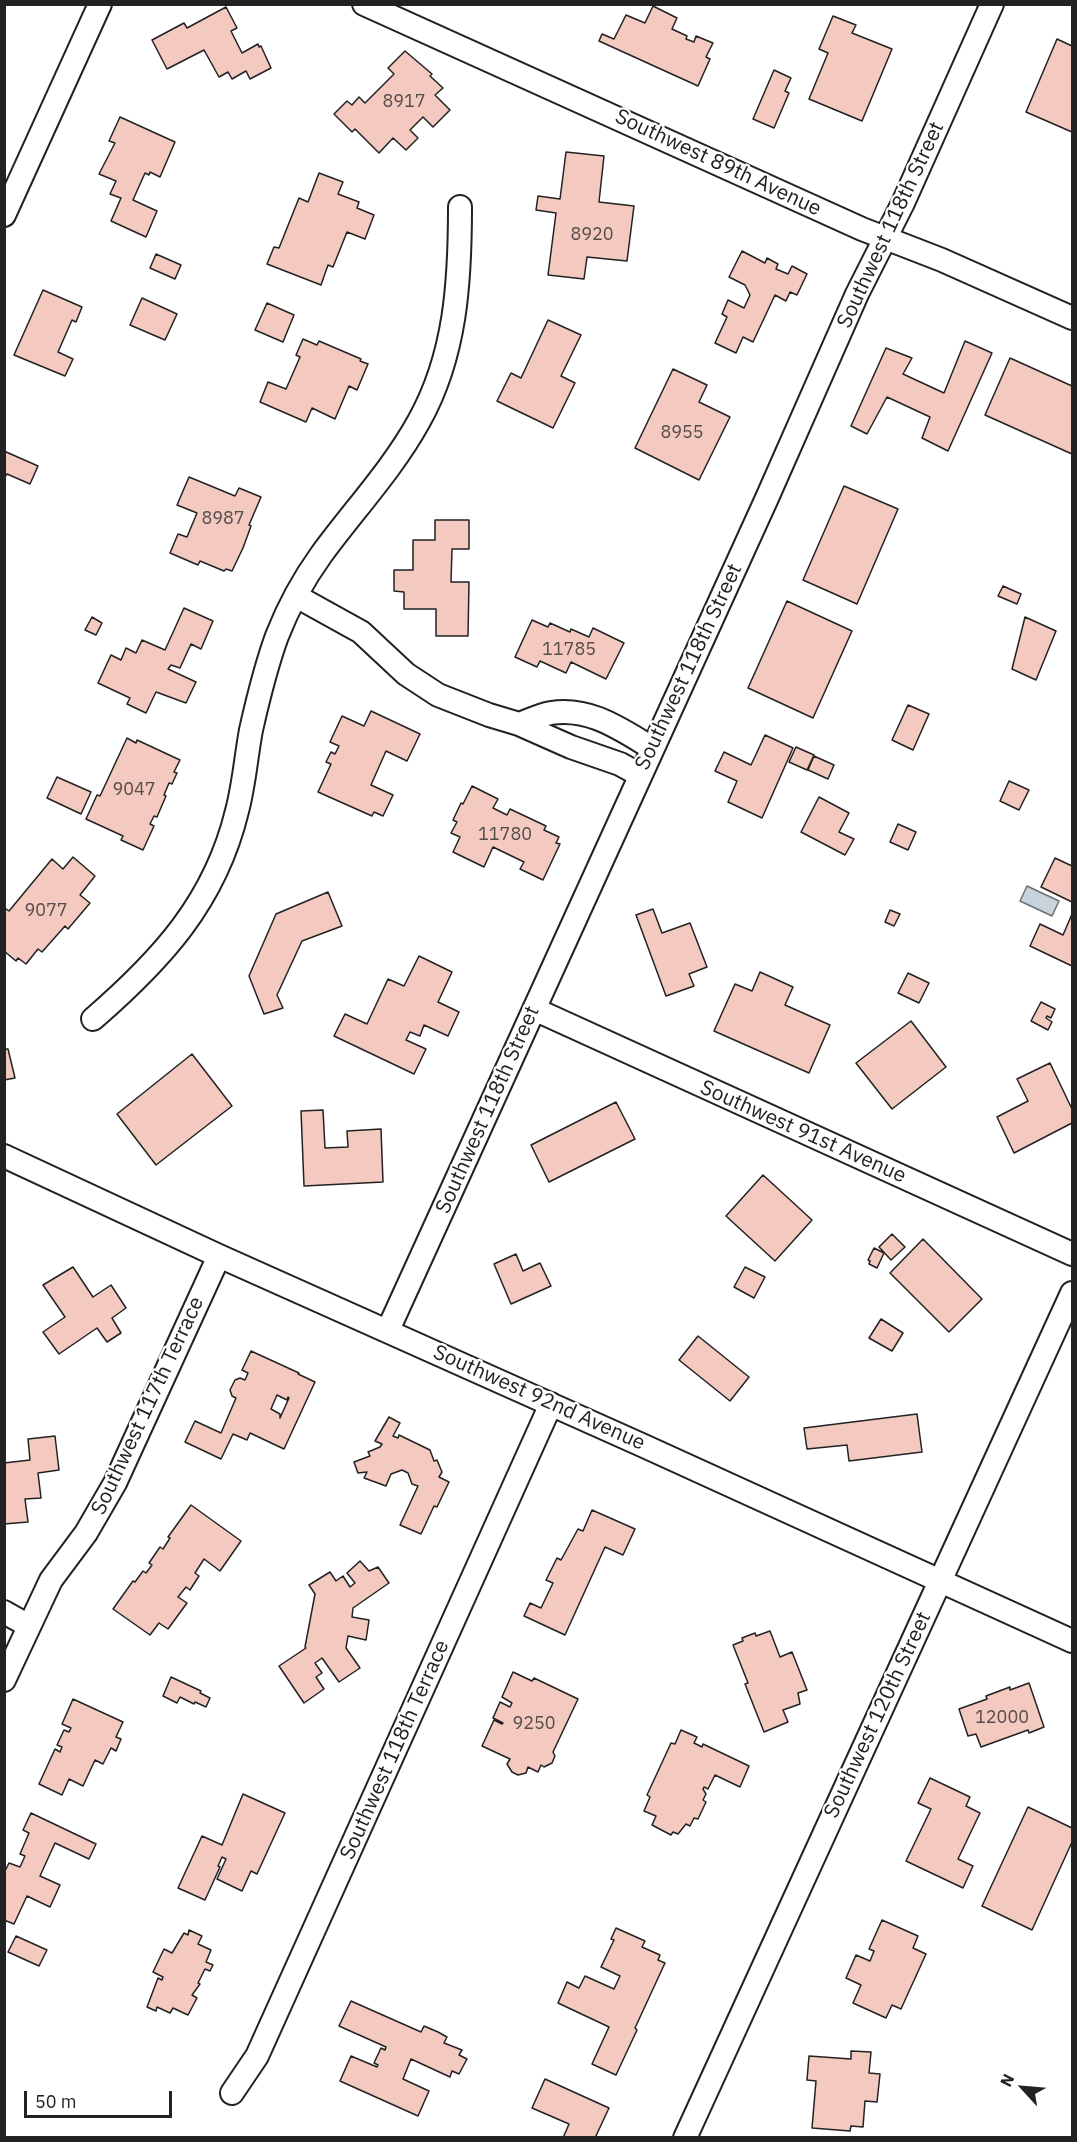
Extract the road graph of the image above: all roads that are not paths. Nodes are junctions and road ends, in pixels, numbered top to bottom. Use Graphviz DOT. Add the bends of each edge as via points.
graph roads {
  1 [pos="100,4"];
  2 [pos="364,4"];
  3 [pos="992,4"];
  4 [pos="460,207"];
  5 [pos="4,215"];
  6 [pos="885,238"];
  7 [pos="1072,318"];
  8 [pos="296,596"];
  9 [pos="519,723"];
  10 [pos="652,748"];
  11 [pos="640,775"];
  12 [pos="534,1009"];
  13 [pos="93,1019"];
  14 [pos="4,1156"];
  15 [pos="1072,1254"];
  16 [pos="219,1256"];
  17 [pos="1072,1293"];
  18 [pos="388,1330"];
  19 [pos="551,1404"];
  20 [pos="940,1580"];
  21 [pos="4,1612"];
  22 [pos="29,1626"];
  23 [pos="1072,1641"];
  24 [pos="4,1680"];
  25 [pos="232,2093"];
  26 [pos="688,2136"];
  1 -- 5 [label="street"];
  2 -- 6 [label="street, Southwest 89th Avenue"];
  3 -- 6 [label="street, Southwest 118th Street"];
  4 -- 8 [label="street" via="457,298 445,357 428,404 408,439 320,557"];
  6 -- 7 [label="street, Southwest 89th Avenue"];
  6 -- 10 [label="street, Southwest 118th Street"];
  8 -- 9 [label="street" via="361,632 406,674 438,695 489,716"];
  8 -- 13 [label="street" via="277,637 251,729 235,820 208,888 171,945"];
  9 -- 10 [label="street" via="550,714 584,714 600,718"];
  9 -- 11 [label="street"];
  10 -- 11 [label="street, Southwest 118th Street"];
  11 -- 12 [label="street, Southwest 118th Street"];
  12 -- 15 [label="street, Southwest 91st Avenue"];
  12 -- 18 [label="street, Southwest 118th Street"];
  14 -- 16 [label="street, Southwest 92nd Avenue"];
  16 -- 18 [label="street, Southwest 92nd Avenue"];
  16 -- 22 [label="street, Southwest 117th Terrace" via="115,1483 87,1533 51,1580"];
  17 -- 20 [label="street, Southwest 120th Street"];
  18 -- 19 [label="street, Southwest 92nd Avenue"];
  19 -- 20 [label="street, Southwest 92nd Avenue"];
  19 -- 25 [label="street, Southwest 118th Terrace" via="257,2056"];
  20 -- 23 [label="street, Southwest 92nd Avenue"];
  20 -- 26 [label="street, Southwest 120th Street"];
  21 -- 22 [label="street"];
  22 -- 24 [label="street, Southwest 117th Terrace"];
}
